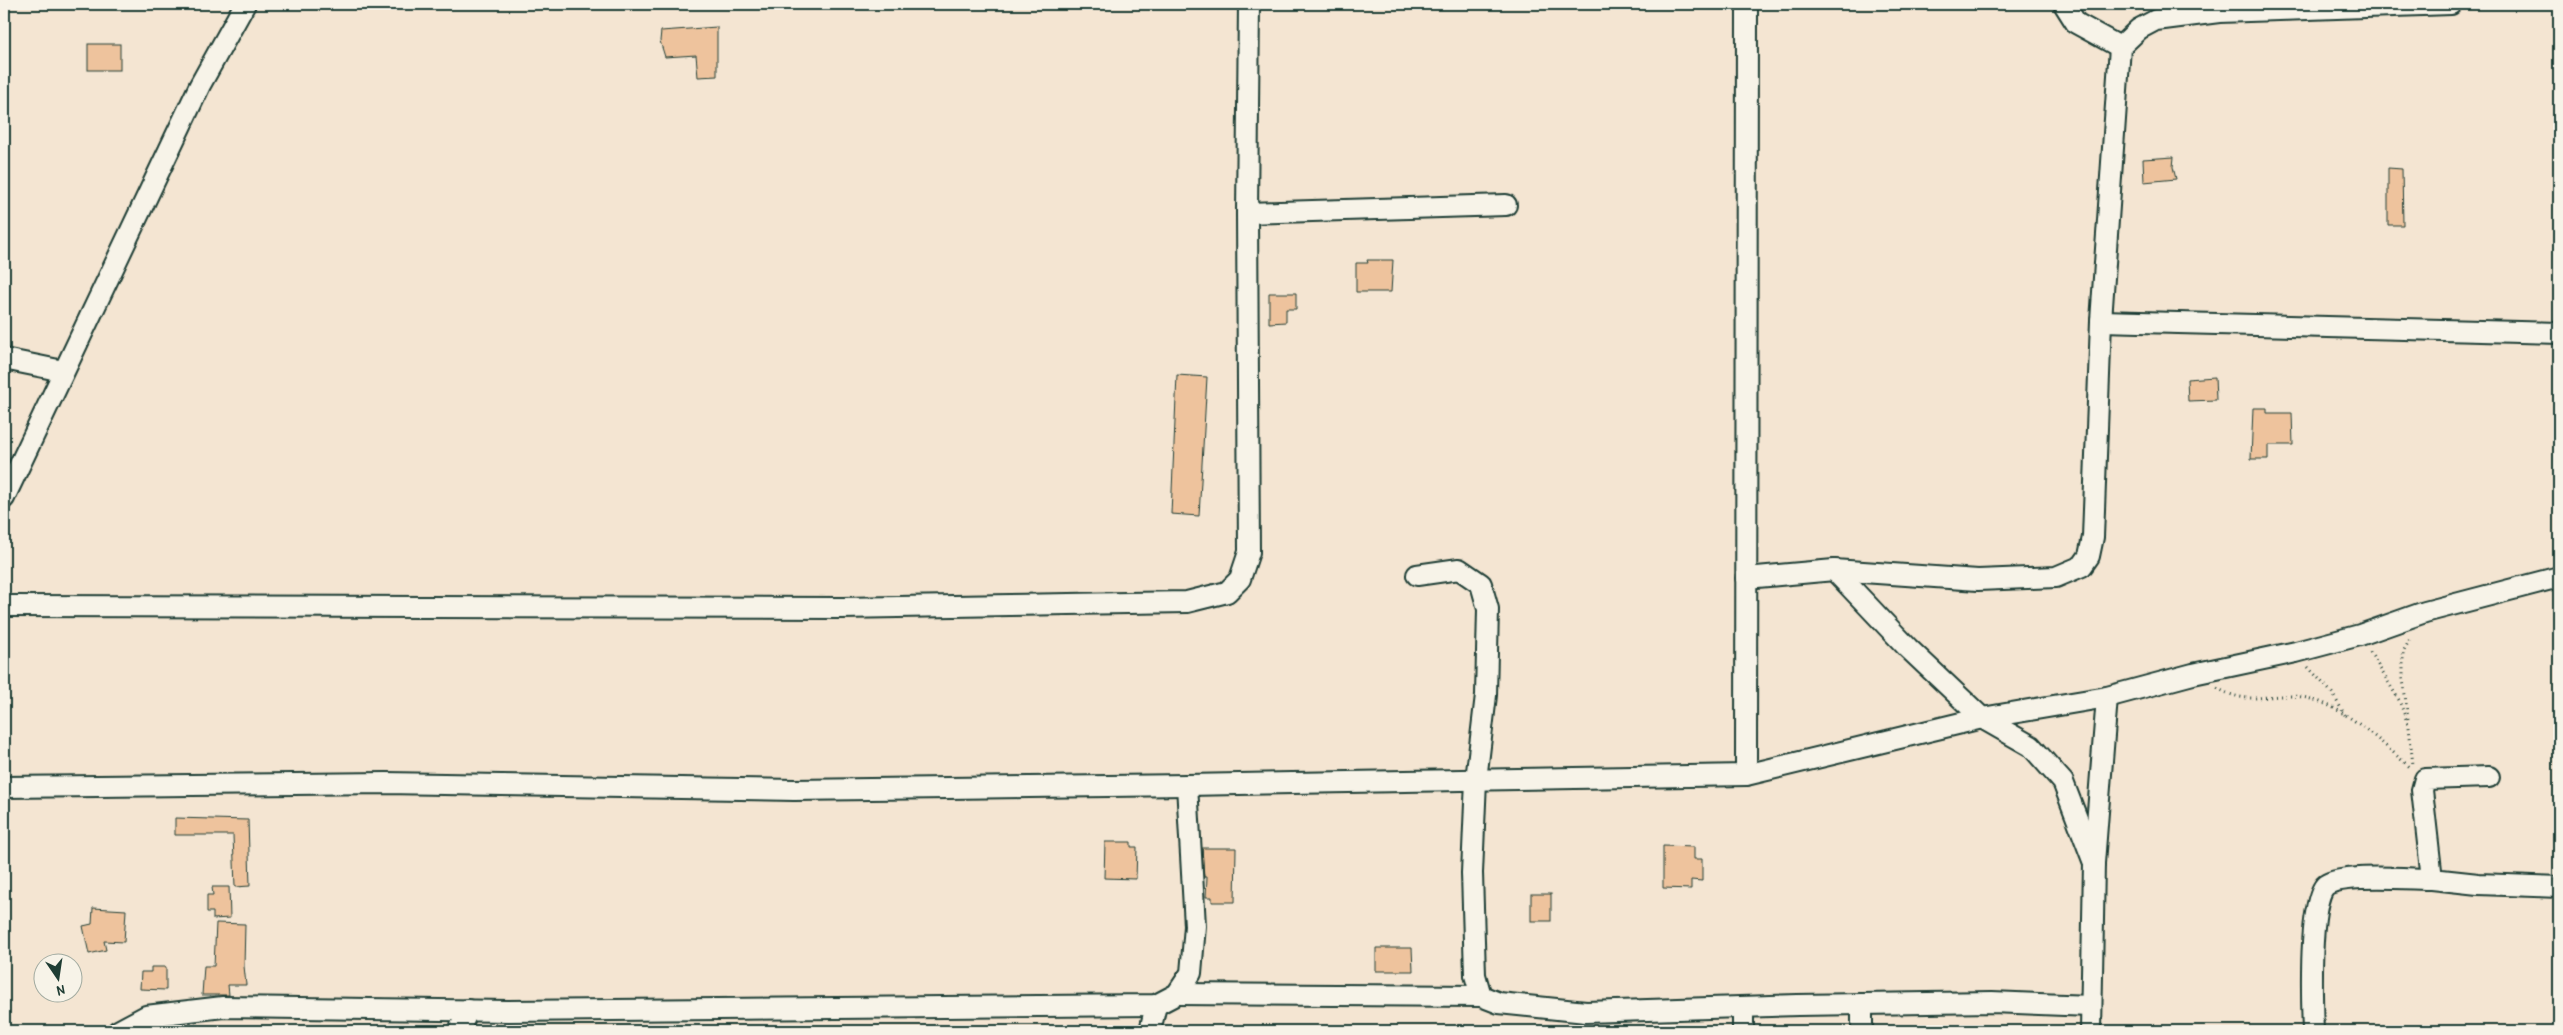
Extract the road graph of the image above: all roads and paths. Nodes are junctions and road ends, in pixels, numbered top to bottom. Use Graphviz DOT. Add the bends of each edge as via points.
graph roads {
  1 [pos="245,4"];
  2 [pos="1249,4"];
  3 [pos="1747,4"];
  4 [pos="2064,4"];
  5 [pos="2451,4"];
  6 [pos="2120,47"];
  7 [pos="1506,205"];
  8 [pos="1247,213"];
  9 [pos="2101,321"];
  10 [pos="2559,333"];
  11 [pos="4,359"];
  12 [pos="63,371"];
  13 [pos="4,498"];
  14 [pos="1834,570"];
  15 [pos="1417,575"];
  16 [pos="2559,577"];
  17 [pos="1746,578"];
  18 [pos="4,606"];
  19 [pos="2424,612"];
  20 [pos="2360,636"];
  21 [pos="2296,652"];
  22 [pos="2193,674"];
  23 [pos="2107,697"];
  24 [pos="2346,716"];
  25 [pos="1982,718"];
  26 [pos="2409,727"];
  27 [pos="1746,775"];
  28 [pos="2489,777"];
  29 [pos="2424,779"];
  30 [pos="1476,780"];
  31 [pos="1187,785"];
  32 [pos="4,787"];
  33 [pos="2094,863"];
  34 [pos="2432,879"];
  35 [pos="2559,887"];
  36 [pos="1177,994"];
  37 [pos="1481,996"];
  38 [pos="1862,1004"];
  39 [pos="1156,1005"];
  40 [pos="2090,1006"];
  41 [pos="1743,1007"];
  42 [pos="468,1010"];
  43 [pos="118,1031"];
  44 [pos="459,1031"];
  45 [pos="1150,1031"];
  46 [pos="1743,1031"];
  47 [pos="1862,1031"];
  48 [pos="2091,1031"];
  49 [pos="2313,1031"];
  1 -- 12 [label="street" via="200,85"];
  2 -- 8 [label="street"];
  3 -- 17 [label="street"];
  4 -- 6 [label="street" via="2076,22"];
  5 -- 6 [label="street" via="2219,12 2156,20 2139,29"];
  6 -- 9 [label="street"];
  7 -- 8 [label="street"];
  8 -- 18 [label="street" via="1249,552 1240,579 1227,592 1187,602 842,608"];
  9 -- 10 [label="street"];
  9 -- 14 [label="street" via="2093,537 2089,556 2082,566 2056,577 1978,580"];
  11 -- 12 [label="street"];
  12 -- 13 [label="street"];
  14 -- 17 [label="street"];
  14 -- 25 [label="street" via="1908,648"];
  15 -- 30 [label="street" via="1459,569 1481,584 1488,610 1486,695"];
  16 -- 19 [label="street"];
  17 -- 27 [label="street"];
  19 -- 20 [label="street"];
  19 -- 26 [label="path" via="2402,652"];
  20 -- 21 [label="street"];
  20 -- 26 [label="path" via="2399,700"];
  21 -- 22 [label="street"];
  21 -- 24 [label="path" via="2332,693"];
  22 -- 23 [label="street"];
  22 -- 24 [label="path" via="2231,696 2259,699 2291,696 2316,700"];
  23 -- 25 [label="street"];
  23 -- 33 [label="street"];
  24 -- 29 [label="path"];
  25 -- 27 [label="street"];
  25 -- 33 [label="street" via="2031,746 2063,782"];
  26 -- 29 [label="path" via="2412,764"];
  27 -- 30 [label="street"];
  28 -- 29 [label="street"];
  29 -- 34 [label="street" via="2422,790"];
  30 -- 31 [label="street"];
  30 -- 37 [label="street" via="1472,874 1475,975"];
  31 -- 32 [label="street" via="794,790 386,783"];
  31 -- 36 [label="street" via="1195,926 1191,974"];
  33 -- 40 [label="street"];
  34 -- 35 [label="street"];
  34 -- 49 [label="street" via="2343,879 2326,885 2320,894 2314,918"];
  36 -- 37 [label="street"];
  36 -- 39 [label="street"];
  37 -- 41 [label="street" via="1498,1003 1586,1012"];
  38 -- 40 [label="street" via="1992,1002"];
  38 -- 41 [label="street"];
  38 -- 47 [label="street"];
  39 -- 42 [label="street"];
  39 -- 45 [label="street"];
  40 -- 48 [label="street"];
  41 -- 46 [label="street"];
  42 -- 43 [label="street" via="223,1007 146,1016"];
  42 -- 44 [label="street"];
}
